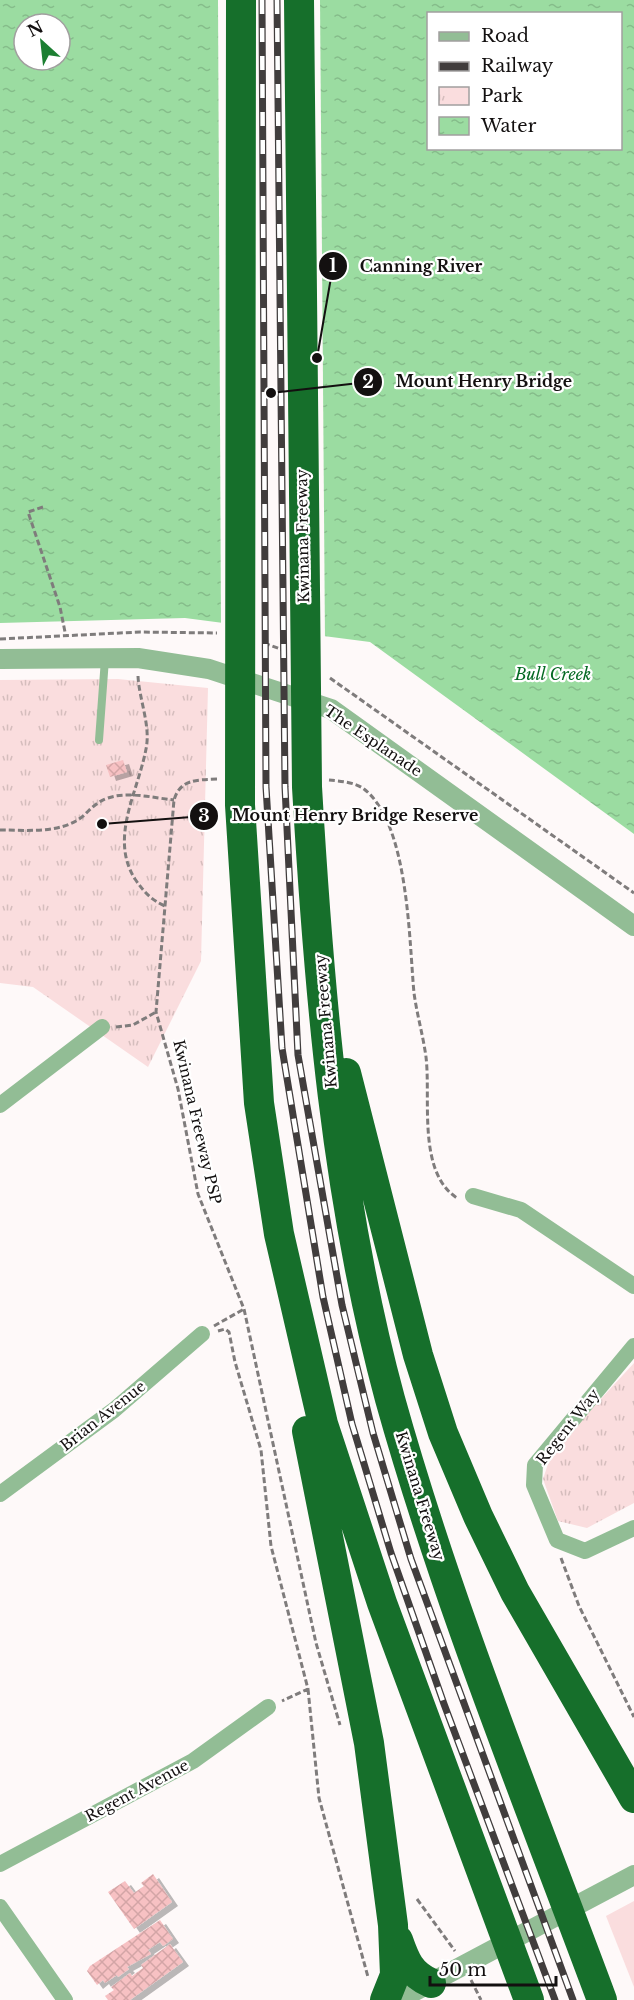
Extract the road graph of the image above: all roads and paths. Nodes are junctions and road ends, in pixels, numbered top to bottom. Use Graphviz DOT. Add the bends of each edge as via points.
graph roads {
  1 [pos="242,0"];
  2 [pos="299,0"];
  3 [pos="44,507"];
  4 [pos="66,637"];
  5 [pos="0,639"];
  6 [pos="105,657"];
  7 [pos="138,658"];
  8 [pos="0,659"];
  9 [pos="99,740"];
  10 [pos="314,783"];
  11 [pos="233,791"];
  12 [pos="134,796"];
  13 [pos="174,800"];
  14 [pos="0,830"];
  15 [pos="166,906"];
  16 [pos="634,926"];
  17 [pos="323,986"];
  18 [pos="156,1012"];
  19 [pos="102,1027"];
  20 [pos="0,1105"];
  21 [pos="473,1196"];
  22 [pos="634,1286"];
  23 [pos="244,1309"];
  24 [pos="202,1334"];
  25 [pos="634,1346"];
  26 [pos="0,1494"];
  27 [pos="634,1528"];
  28 [pos="556,1540"];
  29 [pos="328,1680"];
  30 [pos="308,1689"];
  31 [pos="268,1707"];
  32 [pos="634,1717"];
  33 [pos="634,1798"];
  34 [pos="0,1864"];
  35 [pos="633,1876"];
  36 [pos="417,1899"];
  37 [pos="0,1907"];
  38 [pos="393,1925"];
  39 [pos="457,1953"];
  40 [pos="467,1973"];
  41 [pos="439,1979"];
  42 [pos="378,1992"];
  43 [pos="65,2000"];
  44 [pos="398,2000"];
  45 [pos="481,2000"];
  46 [pos="529,2000"];
  47 [pos="602,2000"];
  1 -- 11 [label="highway"];
  2 -- 10 [label="highway, Kwinana Freeway"];
  3 -- 4 [label="path" via="28,512"];
  4 -- 5 [label="path"];
  4 -- 7 [label="path" via="140,632"];
  6 -- 7 [label="street, The Esplanade"];
  6 -- 8 [label="street, The Esplanade"];
  6 -- 9 [label="lane"];
  7 -- 12 [label="path" via="147,748"];
  7 -- 16 [label="street, The Esplanade" via="209,669 331,709"];
  10 -- 17 [label="highway, Kwinana Freeway" via="313,892"];
  10 -- 21 [label="path" via="342,781 363,788 381,810 396,844 410,912 415,995 426,1057 431,1161 442,1185 456,1198"];
  11 -- 13 [label="path" via="192,780 181,786"];
  11 -- 38 [label="highway" via="239,1035 253,1166 369,1743"];
  11 -- 46 [label="highway" via="259,1103 279,1234 323,1424 353,1520"];
  12 -- 13 [label="path"];
  12 -- 14 [label="path" via="110,797 94,804 81,818 54,829"];
  12 -- 15 [label="path" via="123,834 129,869 143,891"];
  13 -- 15 [label="path, Kwinana Freeway PSP"];
  15 -- 18 [label="path, Kwinana Freeway PSP"];
  17 -- 33 [label="highway" via="418,1355 443,1432 515,1592"];
  17 -- 47 [label="highway, Kwinana Freeway" via="339,1151 390,1397 448,1583"];
  18 -- 19 [label="path" via="133,1025"];
  18 -- 23 [label="path, Kwinana Freeway PSP" via="178,1089 198,1194"];
  19 -- 20 [label="street"];
  21 -- 22 [label="street" via="521,1210"];
  23 -- 24 [label="path"];
  23 -- 29 [label="path, Kwinana Freeway PSP" via="316,1643"];
  24 -- 26 [label="street, Brian Avenue" via="114,1410"];
  24 -- 30 [label="path" via="225,1329 229,1332 261,1450 271,1546"];
  25 -- 28 [label="street, Regent Way" via="535,1465 534,1485"];
  27 -- 28 [label="street" via="585,1551"];
  28 -- 32 [label="path" via="579,1606"];
  30 -- 31 [label="path"];
  30 -- 42 [label="path" via="319,1798"];
  31 -- 34 [label="street, Regent Avenue" via="193,1761"];
  35 -- 41 [label="street"];
  36 -- 39 [label="path"];
  37 -- 43 [label="street"];
  38 -- 41 [label="highway" via="417,1977"];
  38 -- 42 [label="highway" via="394,1975"];
  40 -- 45 [label="path"];
  41 -- 44 [label="street"];
}
